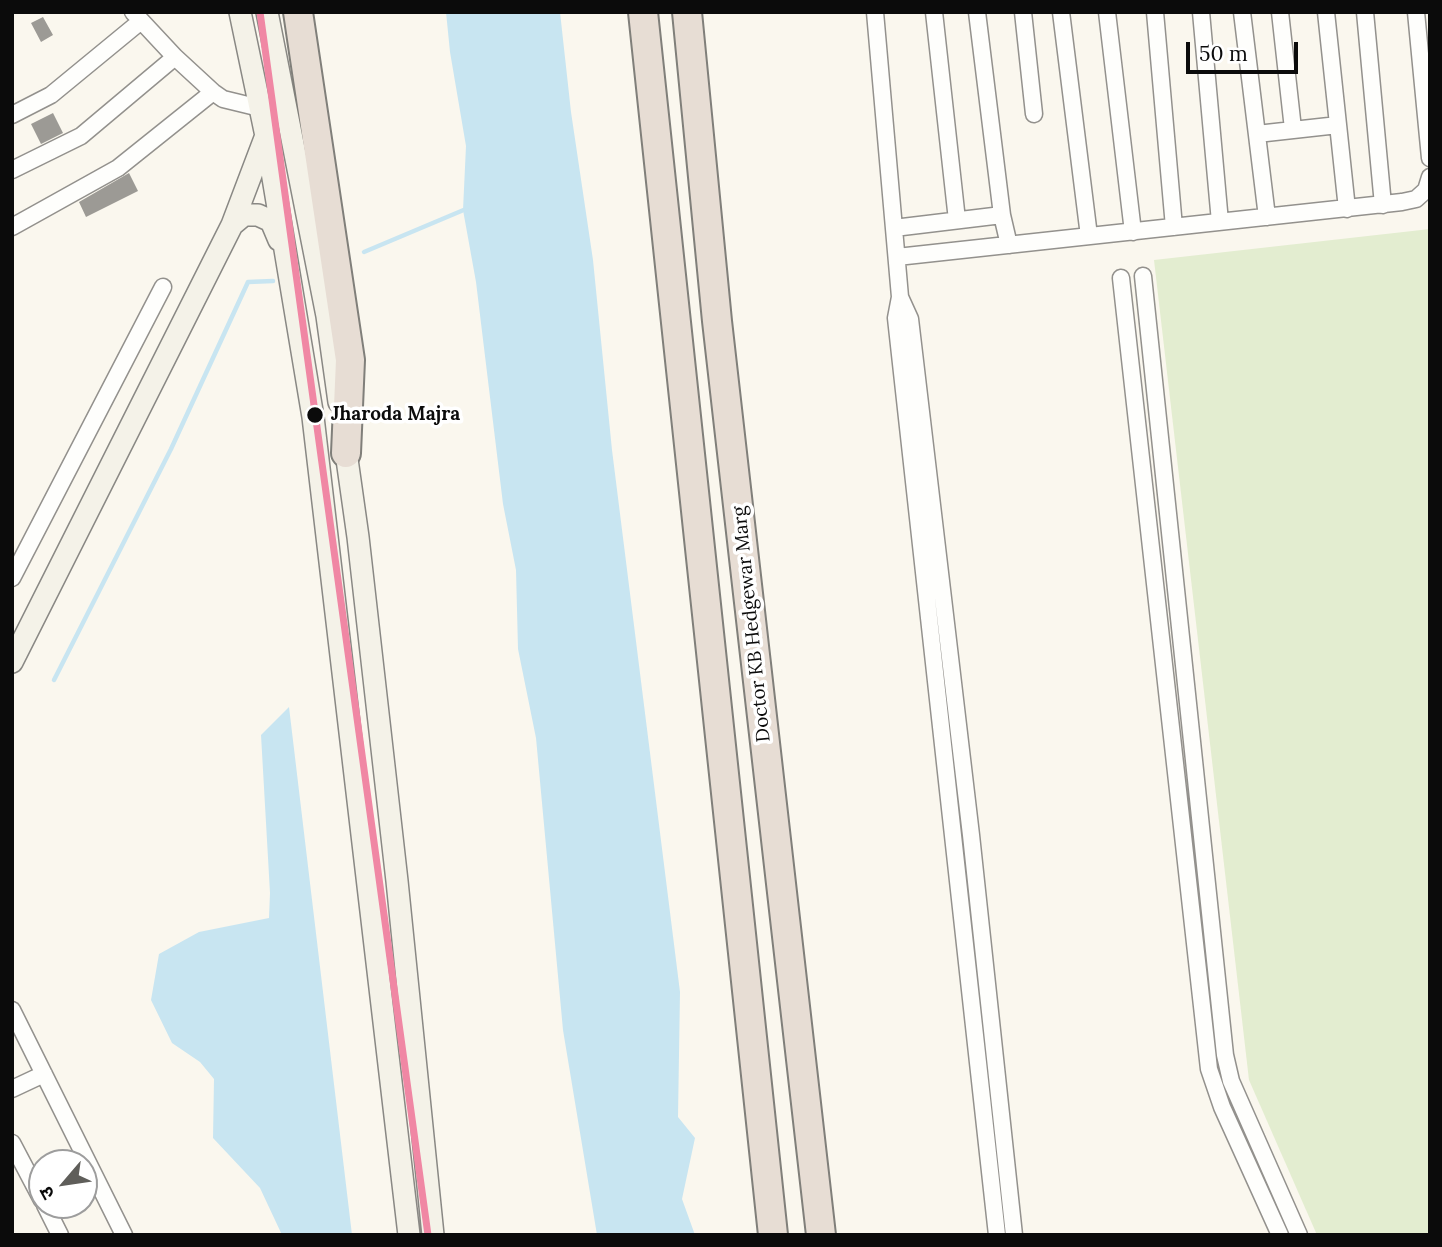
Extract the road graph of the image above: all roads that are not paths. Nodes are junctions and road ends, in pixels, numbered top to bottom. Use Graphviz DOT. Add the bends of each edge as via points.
graph roads {
  1 [pos="240,12"];
  2 [pos="267,12"];
  3 [pos="298,12"];
  4 [pos="643,12"];
  5 [pos="687,12"];
  6 [pos="875,12"];
  7 [pos="934,12"];
  8 [pos="977,12"];
  9 [pos="1023,12"];
  10 [pos="1061,12"];
  11 [pos="1107,12"];
  12 [pos="1155,12"];
  13 [pos="1201,12"];
  14 [pos="1242,12"];
  15 [pos="1280,12"];
  16 [pos="1326,12"];
  17 [pos="1365,12"];
  18 [pos="1416,12"];
  19 [pos="137,17"];
  20 [pos="175,57"];
  21 [pos="213,92"];
  22 [pos="260,108"];
  23 [pos="1034,114"];
  24 [pos="12,115"];
  25 [pos="1338,125"];
  26 [pos="1293,129"];
  27 [pos="1257,134"];
  28 [pos="266,136"];
  29 [pos="1430,158"];
  30 [pos="12,170"];
  31 [pos="1430,177"];
  32 [pos="1383,205"];
  33 [pos="1347,209"];
  34 [pos="1002,215"];
  35 [pos="1267,217"];
  36 [pos="957,220"];
  37 [pos="1220,222"];
  38 [pos="232,225"];
  39 [pos="12,226"];
  40 [pos="1174,227"];
  41 [pos="894,228"];
  42 [pos="1133,232"];
  43 [pos="1089,236"];
  44 [pos="1009,245"];
  45 [pos="286,256"];
  46 [pos="897,257"];
  47 [pos="318,267"];
  48 [pos="1143,276"];
  49 [pos="1121,278"];
  50 [pos="163,287"];
  51 [pos="900,297"];
  52 [pos="346,453"];
  53 [pos="12,578"];
  54 [pos="12,662"];
  55 [pos="12,1010"];
  56 [pos="44,1073"];
  57 [pos="12,1089"];
  58 [pos="12,1143"];
  59 [pos="28,1173"];
  60 [pos="52,1219"];
  61 [pos="60,1235"];
  62 [pos="124,1235"];
  63 [pos="409,1235"];
  64 [pos="433,1235"];
  65 [pos="773,1235"];
  66 [pos="821,1235"];
  67 [pos="997,1235"];
  68 [pos="1014,1235"];
  69 [pos="1280,1235"];
  70 [pos="1299,1235"];
  1 -- 22 [label="main road"];
  2 -- 47 [label="main road"];
  3 -- 52 [label="highway" via="350,360"];
  4 -- 65 [label="highway"];
  5 -- 66 [label="highway, Doctor KB Hedgewar Marg"];
  6 -- 41 [label="street"];
  7 -- 36 [label="street"];
  8 -- 34 [label="street"];
  9 -- 23 [label="street"];
  10 -- 43 [label="street"];
  11 -- 42 [label="street"];
  12 -- 40 [label="street"];
  13 -- 37 [label="street"];
  14 -- 27 [label="street"];
  15 -- 26 [label="street"];
  16 -- 25 [label="street"];
  17 -- 32 [label="street"];
  18 -- 29 [label="street"];
  19 -- 20 [label="street"];
  19 -- 24 [label="street" via="51,95"];
  20 -- 21 [label="street"];
  20 -- 30 [label="street" via="81,136"];
  21 -- 22 [label="street" via="230,102"];
  21 -- 39 [label="street" via="118,168"];
  22 -- 28 [label="main road"];
  25 -- 26 [label="street"];
  25 -- 33 [label="street"];
  26 -- 27 [label="street"];
  27 -- 35 [label="street"];
  28 -- 38 [label="main road"];
  28 -- 45 [label="main road"];
  31 -- 32 [label="street" via="1426,190 1416,199"];
  32 -- 33 [label="street"];
  33 -- 35 [label="street"];
  34 -- 36 [label="street"];
  34 -- 44 [label="street"];
  35 -- 37 [label="street"];
  36 -- 41 [label="street"];
  37 -- 40 [label="street"];
  38 -- 45 [label="main road" via="244,215 271,221"];
  38 -- 54 [label="main road"];
  40 -- 42 [label="street"];
  41 -- 46 [label="street"];
  42 -- 43 [label="street"];
  43 -- 44 [label="street"];
  44 -- 46 [label="street"];
  45 -- 47 [label="main road"];
  45 -- 63 [label="main road" via="313,417"];
  46 -- 51 [label="street"];
  47 -- 52 [label="main road"];
  48 -- 70 [label="street" via="1225,1055 1231,1081"];
  49 -- 69 [label="street" via="1209,1069"];
  50 -- 53 [label="street"];
  51 -- 67 [label="street" via="896,318"];
  51 -- 68 [label="street" via="910,319"];
  52 -- 64 [label="main road"];
  55 -- 56 [label="street"];
  56 -- 57 [label="street"];
  56 -- 62 [label="street"];
  58 -- 59 [label="street"];
  60 -- 61 [label="street"];
}
